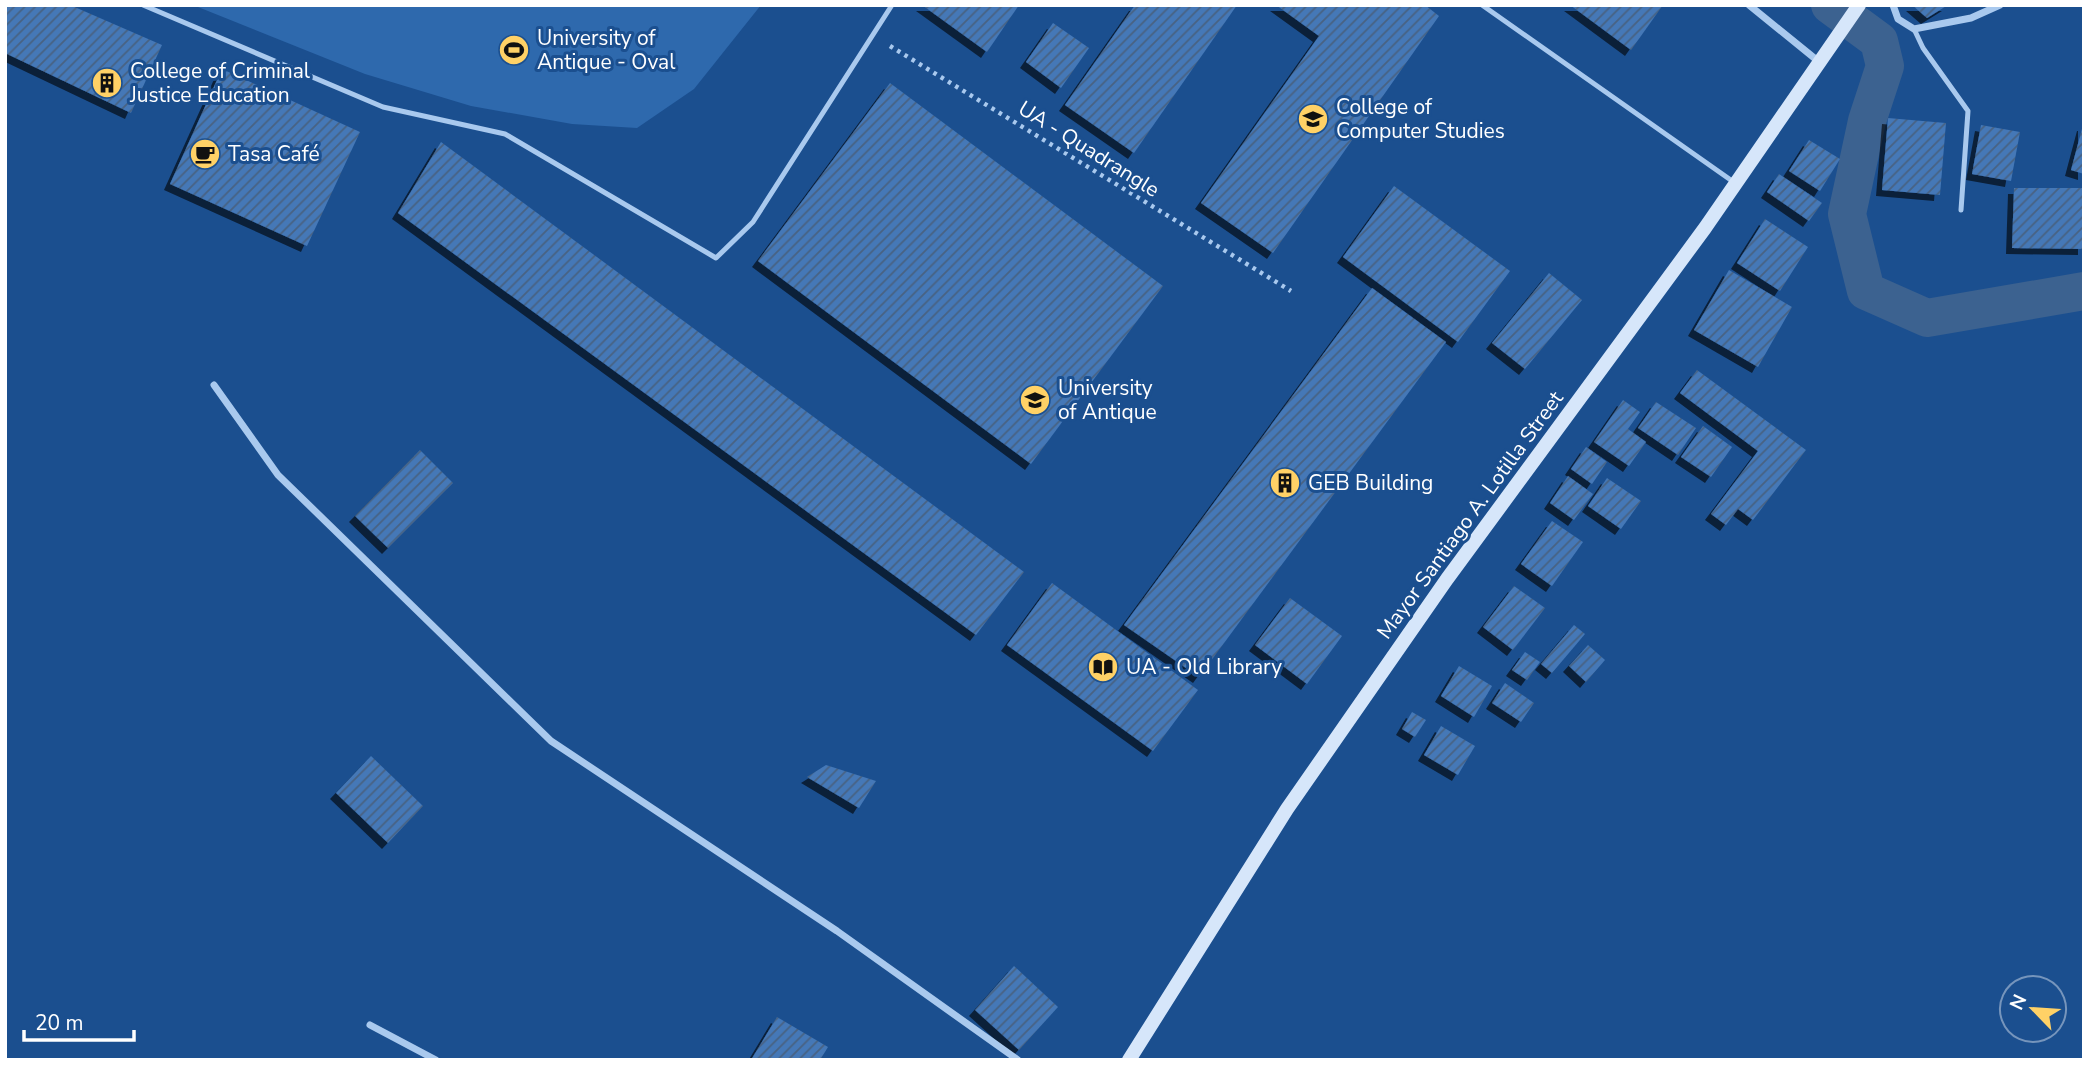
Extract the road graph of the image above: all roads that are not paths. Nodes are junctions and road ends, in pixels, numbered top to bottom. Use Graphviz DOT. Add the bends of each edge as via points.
graph roads {
  1 [pos="143,5"];
  2 [pos="892,5"];
  3 [pos="1482,5"];
  4 [pos="1749,5"];
  5 [pos="1859,5"];
  6 [pos="1894,5"];
  7 [pos="2000,5"];
  8 [pos="1914,29"];
  9 [pos="1818,61"];
  10 [pos="1735,183"];
  11 [pos="1961,210"];
  12 [pos="214,385"];
  13 [pos="370,1025"];
  14 [pos="436,1060"];
  15 [pos="1018,1060"];
  16 [pos="1129,1060"];
  1 -- 2 [label="lane" via="383,107 505,134 716,258 753,222"];
  3 -- 10 [label="lane"];
  4 -- 9 [label="street"];
  5 -- 9 [label="main road, Mayor Santiago A. Lotilla Street"];
  6 -- 8 [label="street" via="1898,19"];
  7 -- 8 [label="street" via="1971,18"];
  8 -- 11 [label="lane" via="1968,111"];
  9 -- 10 [label="main road, Mayor Santiago A. Lotilla Street"];
  10 -- 16 [label="main road, Mayor Santiago A. Lotilla Street" via="1447,579 1287,809"];
  12 -- 15 [label="street" via="278,475 551,741 837,931"];
  13 -- 14 [label="street"];
}
